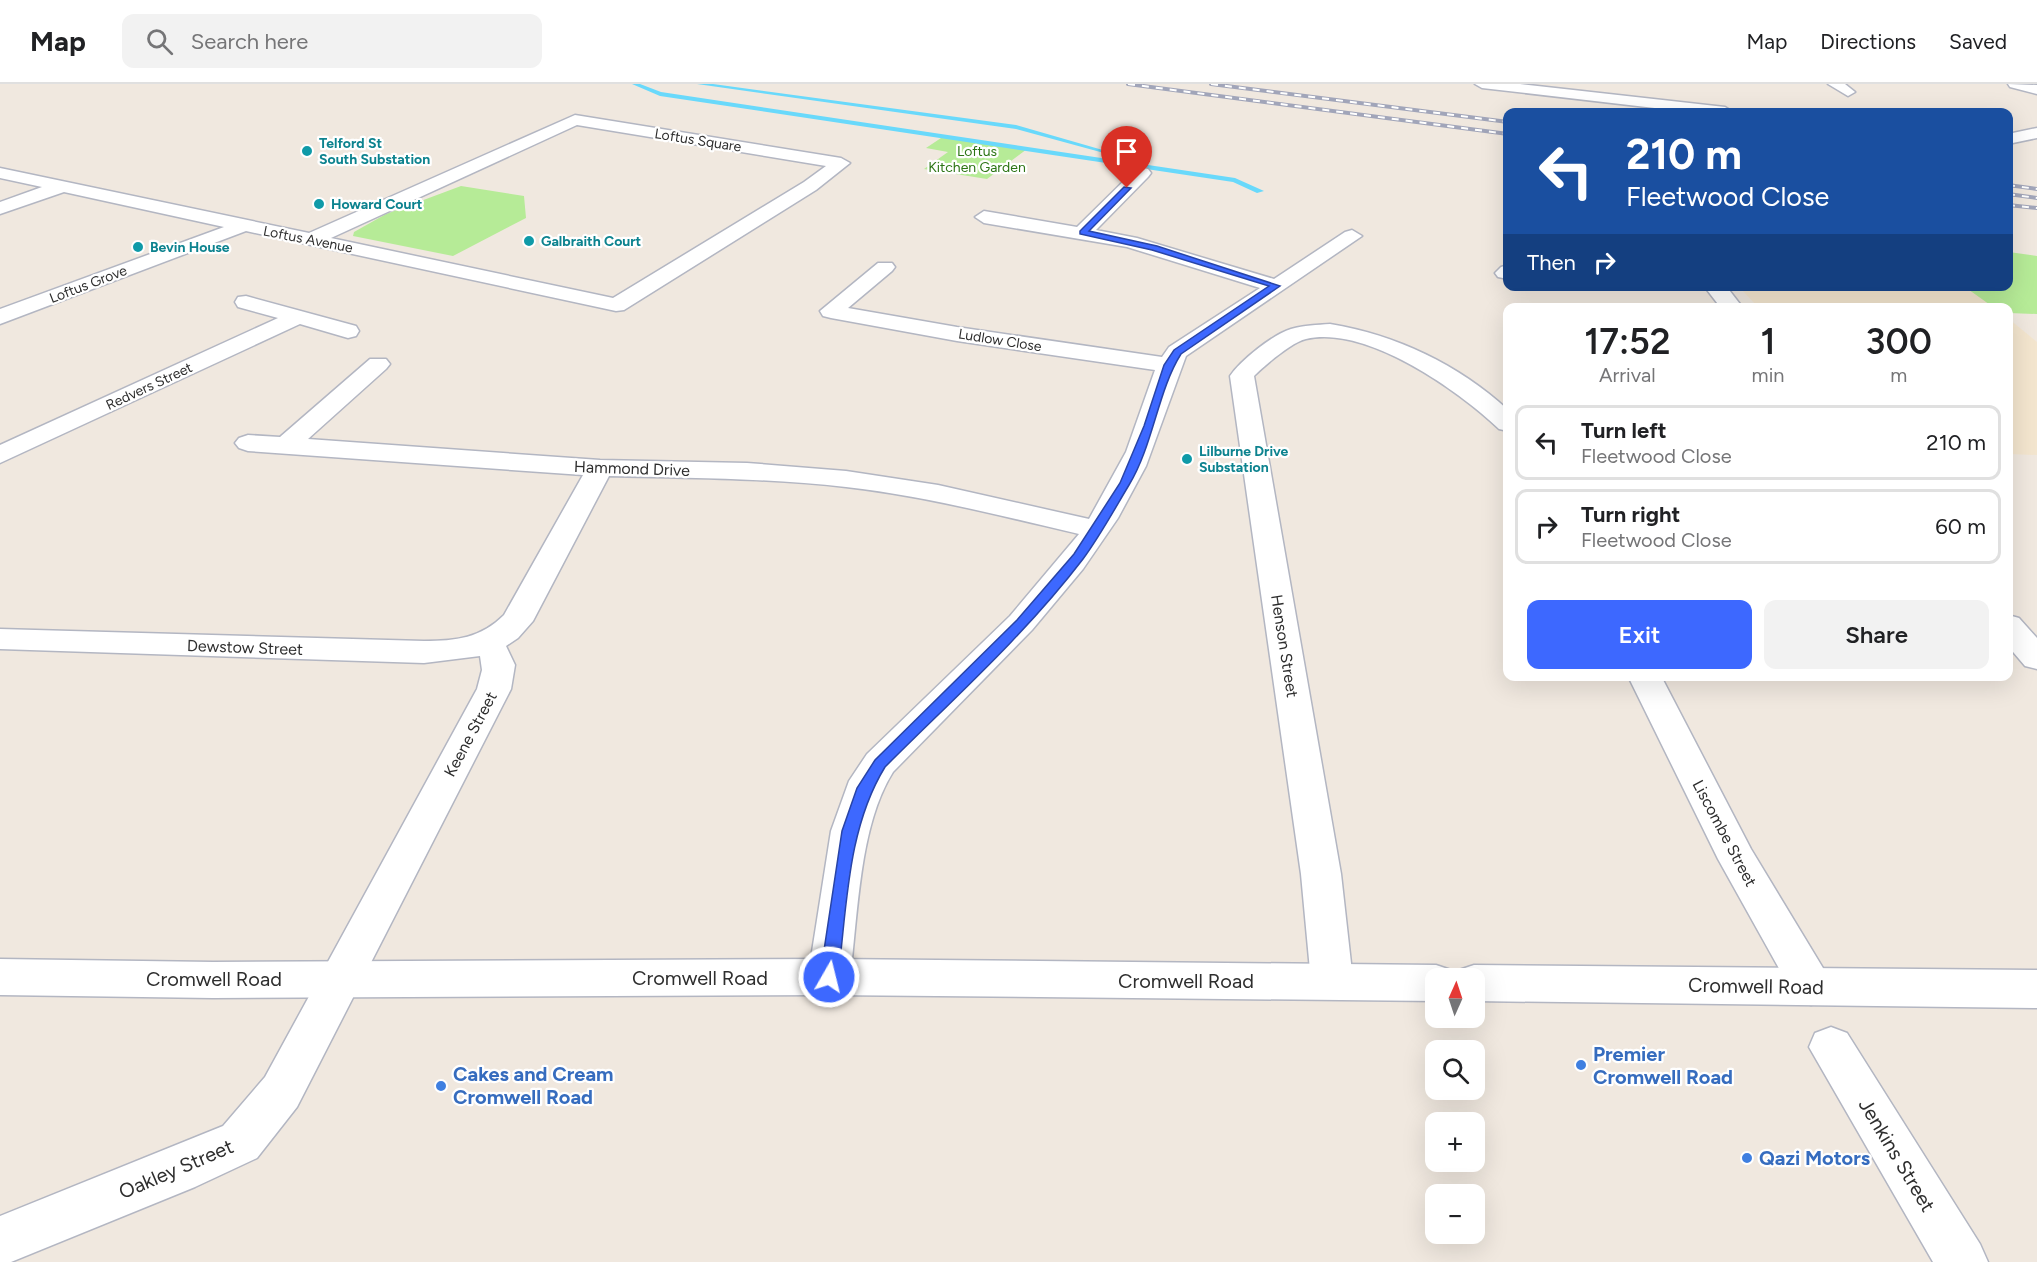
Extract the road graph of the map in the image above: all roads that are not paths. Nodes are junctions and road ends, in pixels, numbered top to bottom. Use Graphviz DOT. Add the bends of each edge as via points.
graph roads {
  1 [pos="1482,84"];
  2 [pos="2015,84"];
  3 [pos="2037,90"];
  4 [pos="1724,105"];
  5 [pos="2037,133"];
  6 [pos="2013,138"];
  7 [pos="0,173"];
  8 [pos="1142,173"];
  9 [pos="62,187"];
  10 [pos="0,208"];
  11 [pos="984,217"];
  12 [pos="243,226"];
  13 [pos="1083,232"];
  14 [pos="1352,236"];
  15 [pos="313,239"];
  16 [pos="885,267"];
  17 [pos="1276,286"];
  18 [pos="1718,291"];
  19 [pos="246,302"];
  20 [pos="1729,303"];
  21 [pos="616,305"];
  22 [pos="0,317"];
  23 [pos="298,317"];
  24 [pos="348,331"];
  25 [pos="378,364"];
  26 [pos="1169,365"];
  27 [pos="1503,420"];
  28 [pos="248,443"];
  29 [pos="286,445"];
  30 [pos="0,455"];
  31 [pos="600,468"];
  32 [pos="1096,529"];
  33 [pos="2013,631"];
  34 [pos="0,639"];
  35 [pos="488,644"];
  36 [pos="2037,658"];
  37 [pos="1647,681"];
  38 [pos="0,977"];
  39 [pos="829,977"];
  40 [pos="341,978"];
  41 [pos="1332,981"];
  42 [pos="1425,982"];
  43 [pos="1485,983"];
  44 [pos="1811,987"];
  45 [pos="2037,989"];
  46 [pos="1832,1047"];
  47 [pos="0,1241"];
  48 [pos="1962,1262"];
  1 -- 4 [label="street"];
  2 -- 3 [label="street"];
  5 -- 6 [label="street"];
  7 -- 9 [label="street, Loftus Avenue"];
  8 -- 13 [label="street"];
  9 -- 10 [label="street"];
  9 -- 12 [label="street, Loftus Avenue"];
  11 -- 13 [label="street"];
  12 -- 15 [label="street, Loftus Avenue"];
  12 -- 22 [label="street, Loftus Grove"];
  13 -- 17 [label="street" via="1165,251"];
  14 -- 17 [label="street"];
  15 -- 21 [label="street, Loftus Avenue"];
  15 -- 21 [label="street, Loftus Square" via="575,120 841,163"];
  16 -- 26 [label="street, Ludlow Close" via="822,310"];
  17 -- 26 [label="street" via="1183,347"];
  18 -- 20 [label="street"];
  19 -- 23 [label="street"];
  23 -- 24 [label="street"];
  23 -- 30 [label="street, Redvers Street"];
  25 -- 29 [label="street"];
  26 -- 32 [label="street" via="1125,483"];
  27 -- 41 [label="street, Henson Street" via="1462,384 1390,348 1328,330 1292,336 1245,371 1242,381 1305,769"];
  28 -- 29 [label="street, Hammond Drive"];
  29 -- 31 [label="street, Hammond Drive"];
  31 -- 32 [label="street, Hammond Drive" via="747,471 846,479 938,493"];
  31 -- 35 [label="street" via="517,621"];
  32 -- 39 [label="street" via="1042,600 897,745 862,792 849,831"];
  33 -- 36 [label="street"];
  34 -- 35 [label="street, Dewstow Street" via="423,652 458,651"];
  35 -- 40 [label="street, Keene Street" via="499,658 494,689"];
  37 -- 44 [label="street, Liscombe Street" via="1737,860"];
  38 -- 40 [label="street, Cromwell Road"];
  39 -- 40 [label="street, Cromwell Road"];
  39 -- 41 [label="street, Cromwell Road"];
  40 -- 47 [label="street, Oakley Street" via="281,1092 240,1142"];
  41 -- 42 [label="street, Cromwell Road"];
  43 -- 44 [label="street, Cromwell Road"];
  44 -- 45 [label="street, Cromwell Road"];
  46 -- 48 [label="street, Jenkins Street"];
}
